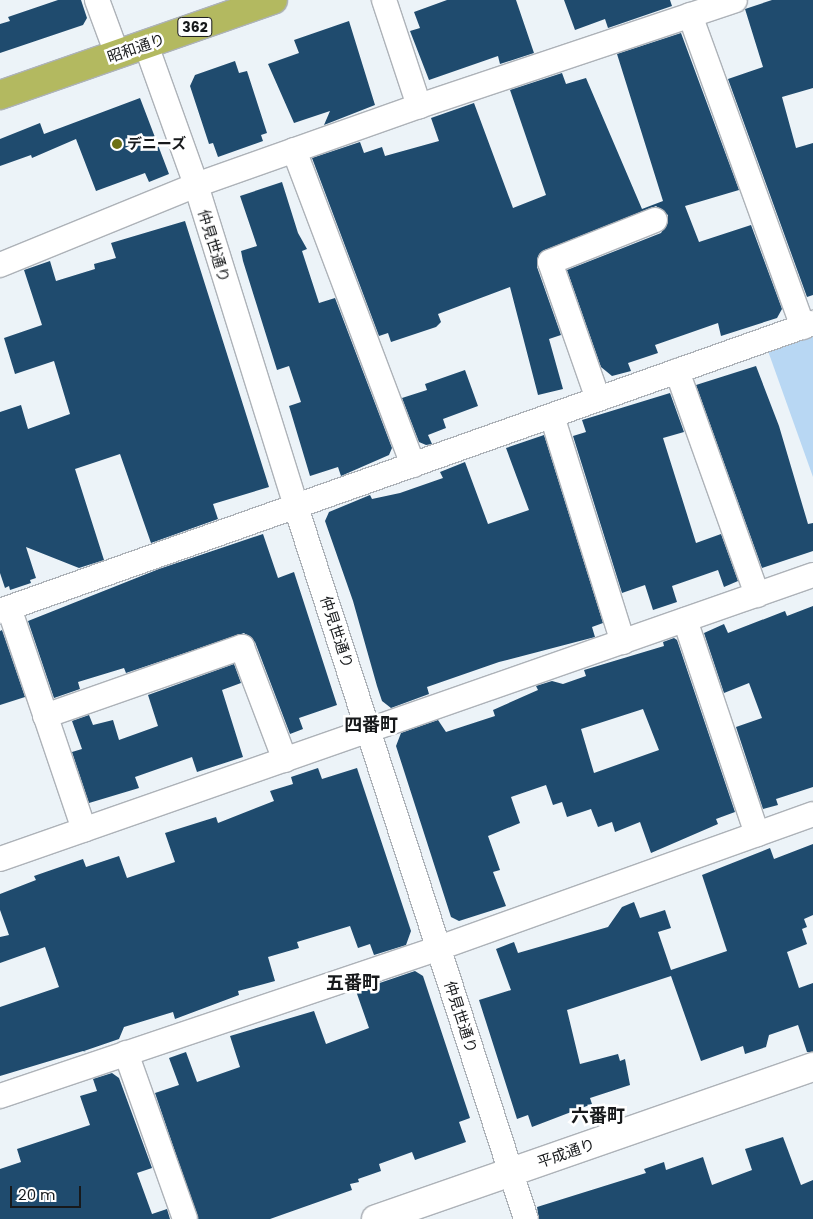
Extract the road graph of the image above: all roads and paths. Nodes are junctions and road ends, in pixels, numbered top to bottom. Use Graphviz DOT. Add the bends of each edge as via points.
graph roads {
  1 [pos="97,0"];
  2 [pos="273,0"];
  3 [pos="384,0"];
  4 [pos="735,0"];
  5 [pos="690,15"];
  6 [pos="146,45"];
  7 [pos="117,54"];
  8 [pos="0,96"];
  9 [pos="419,106"];
  10 [pos="294,150"];
  11 [pos="196,185"];
  12 [pos="655,220"];
  13 [pos="0,265"];
  14 [pos="808,325"];
  15 [pos="677,371"];
  16 [pos="598,399"];
  17 [pos="552,416"];
  18 [pos="413,465"];
  19 [pos="296,507"];
  20 [pos="813,575"];
  21 [pos="757,595"];
  22 [pos="4,610"];
  23 [pos="685,620"];
  24 [pos="623,642"];
  25 [pos="45,716"];
  26 [pos="369,731"];
  27 [pos="285,760"];
  28 [pos="813,814"];
  29 [pos="84,830"];
  30 [pos="757,834"];
  31 [pos="0,859"];
  32 [pos="439,948"];
  33 [pos="126,1053"];
  34 [pos="813,1067"];
  35 [pos="0,1096"];
  36 [pos="511,1172"];
  37 [pos="185,1219"];
  38 [pos="376,1219"];
  39 [pos="526,1219"];
  1 -- 7 [label="street"];
  2 -- 6 [label="highway, 昭和通り / 362"];
  3 -- 9 [label="street"];
  4 -- 5 [label="street"];
  5 -- 9 [label="street"];
  5 -- 14 [label="street"];
  6 -- 7 [label="highway, 昭和通り / 362"];
  6 -- 11 [label="street, 仲見世通り"];
  7 -- 8 [label="highway, 昭和通り / 362"];
  9 -- 10 [label="street"];
  10 -- 11 [label="street"];
  10 -- 18 [label="street"];
  11 -- 13 [label="street"];
  11 -- 19 [label="street, 仲見世通り"];
  12 -- 16 [label="street" via="550,262"];
  14 -- 15 [label="street"];
  15 -- 16 [label="street"];
  15 -- 21 [label="street"];
  16 -- 17 [label="street"];
  17 -- 18 [label="street"];
  17 -- 24 [label="street"];
  18 -- 19 [label="street"];
  19 -- 22 [label="street"];
  19 -- 26 [label="street, 仲見世通り"];
  20 -- 21 [label="street"];
  21 -- 23 [label="street"];
  22 -- 25 [label="street"];
  23 -- 24 [label="street"];
  23 -- 30 [label="street"];
  24 -- 26 [label="street"];
  25 -- 27 [label="street" via="242,647"];
  25 -- 29 [label="street"];
  26 -- 27 [label="street"];
  26 -- 32 [label="street, 仲見世通り"];
  27 -- 29 [label="street"];
  28 -- 30 [label="street"];
  29 -- 31 [label="street"];
  30 -- 32 [label="street"];
  32 -- 33 [label="street"];
  32 -- 36 [label="street, 仲見世通り"];
  33 -- 35 [label="street"];
  33 -- 37 [label="street"];
  34 -- 36 [label="street, 平成通り"];
  36 -- 38 [label="street, 平成通り"];
  36 -- 39 [label="street, 仲見世通り"];
}
